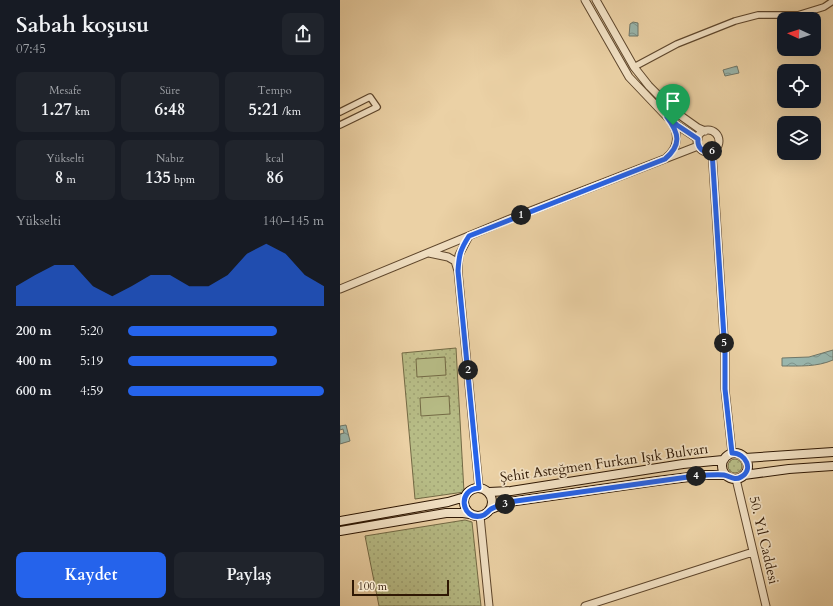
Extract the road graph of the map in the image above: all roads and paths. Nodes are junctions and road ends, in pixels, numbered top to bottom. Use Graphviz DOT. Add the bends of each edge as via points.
graph roads {
  1 [pos="585,0"];
  2 [pos="596,0"];
  3 [pos="833,1"];
  4 [pos="634,67"];
  5 [pos="340,112"];
  6 [pos="667,117"];
  7 [pos="340,125"];
  8 [pos="705,131"];
  9 [pos="698,143"];
  10 [pos="712,151"];
  11 [pos="665,159"];
  12 [pos="469,236"];
  13 [pos="429,253"];
  14 [pos="458,271"];
  15 [pos="340,289"];
  16 [pos="833,452"];
  17 [pos="732,453"];
  18 [pos="745,458"];
  19 [pos="723,460"];
  20 [pos="833,466"];
  21 [pos="726,475"];
  22 [pos="744,475"];
  23 [pos="736,479"];
  24 [pos="479,488"];
  25 [pos="489,492"];
  26 [pos="465,497"];
  27 [pos="491,509"];
  28 [pos="470,514"];
  29 [pos="480,516"];
  30 [pos="340,521"];
  31 [pos="340,531"];
  32 [pos="754,552"];
  33 [pos="489,606"];
  34 [pos="585,606"];
  35 [pos="766,606"];
  1 -- 6 [label="street" via="629,77"];
  2 -- 4 [label="street"];
  3 -- 4 [label="street" via="824,7 798,15 758,15 735,22 677,44"];
  4 -- 8 [label="street" via="674,111"];
  5 -- 7 [label="street" via="370,97 376,107"];
  6 -- 9 [label="street"];
  6 -- 11 [label="street" via="675,130 677,142"];
  8 -- 9 [label="street" via="701,133"];
  8 -- 10 [label="street" via="714,133 718,139 717,146"];
  9 -- 10 [label="street" via="703,151"];
  9 -- 11 [label="street"];
  10 -- 17 [label="street" via="725,389"];
  11 -- 12 [label="street"];
  12 -- 13 [label="street"];
  12 -- 14 [label="street" via="459,255"];
  13 -- 14 [label="street" via="455,261"];
  13 -- 15 [label="street"];
  14 -- 24 [label="street"];
  16 -- 18 [label="main road"];
  17 -- 18 [label="main road"];
  17 -- 19 [label="main road"];
  18 -- 22 [label="main road" via="748,468"];
  19 -- 21 [label="main road" via="722,468"];
  19 -- 25 [label="main road, Şehit Asteğmen Furkan Işık Bulvarı" via="683,464 511,492"];
  20 -- 22 [label="main road"];
  21 -- 23 [label="main road"];
  21 -- 27 [label="main road, Şehit Asteğmen Furkan Işık Bulvarı" via="705,475 509,502"];
  22 -- 23 [label="main road"];
  23 -- 32 [label="street, 50. Yıl Caddesi"];
  24 -- 25 [label="main road"];
  24 -- 26 [label="main road" via="471,490"];
  25 -- 27 [label="main road" via="492,500"];
  26 -- 28 [label="main road" via="465,506"];
  26 -- 30 [label="main road"];
  27 -- 29 [label="main road"];
  28 -- 29 [label="main road"];
  28 -- 31 [label="main road" via="446,513"];
  29 -- 33 [label="street"];
  32 -- 34 [label="street"];
  32 -- 35 [label="street, 50. Yıl Caddesi"];
}
